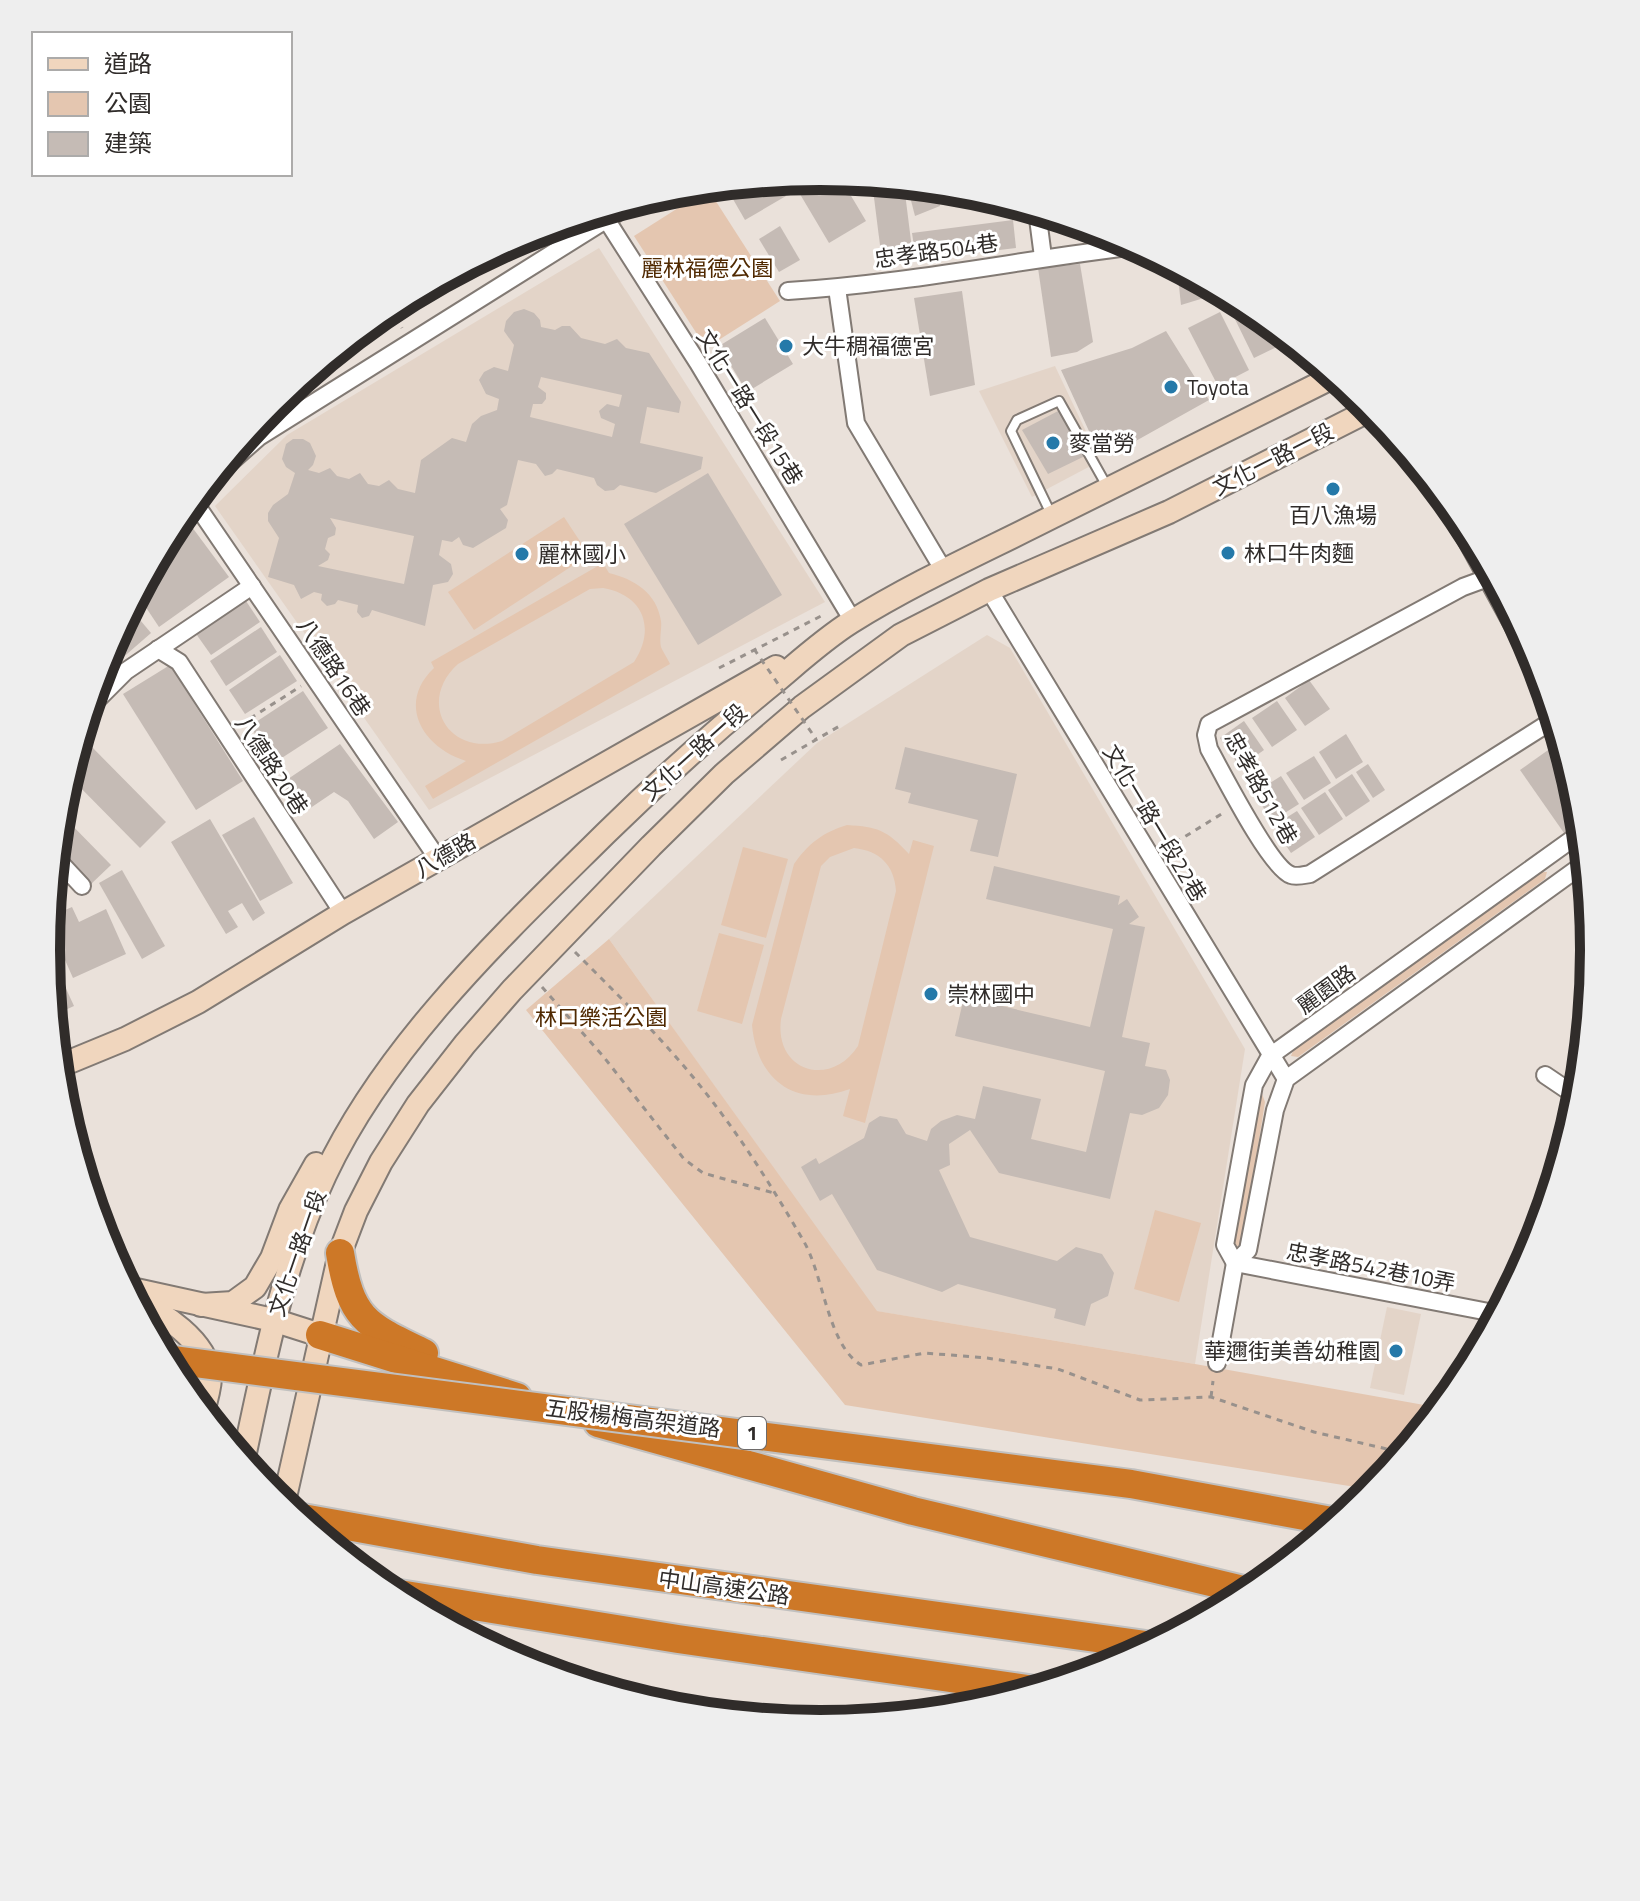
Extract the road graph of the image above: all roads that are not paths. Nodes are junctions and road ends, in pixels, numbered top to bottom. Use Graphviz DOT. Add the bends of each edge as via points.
graph roads {
  1 [pos="607,221"];
  2 [pos="1039,223"];
  3 [pos="598,224"];
  4 [pos="1113,249"];
  5 [pos="1043,257"];
  6 [pos="837,288"];
  7 [pos="788,291"];
  8 [pos="1324,382"];
  9 [pos="1359,415"];
  10 [pos="277,419"];
  11 [pos="1109,489"];
  12 [pos="200,511"];
  13 [pos="1053,517"];
  14 [pos="944,571"];
  15 [pos="1483,580"];
  16 [pos="252,586"];
  17 [pos="989,590"];
  18 [pos="853,621"];
  19 [pos="830,637"];
  20 [pos="158,649"];
  21 [pos="106,691"];
  22 [pos="1546,725"];
  23 [pos="1571,840"];
  24 [pos="438,859"];
  25 [pos="65,868"];
  26 [pos="1575,870"];
  27 [pos="82,886"];
  28 [pos="343,913"];
  29 [pos="1270,1056"];
  30 [pos="69,1062"];
  31 [pos="1545,1075"];
  32 [pos="1286,1079"];
  33 [pos="1567,1090"];
  34 [pos="362,1107"];
  35 [pos="340,1253"];
  36 [pos="1235,1263"];
  37 [pos="140,1291"];
  38 [pos="201,1305"];
  39 [pos="149,1306"];
  40 [pos="1488,1312"];
  41 [pos="273,1320"];
  42 [pos="318,1344"];
  43 [pos="181,1361"];
  44 [pos="1217,1363"];
  45 [pos="206,1398"];
  46 [pos="641,1436"];
  47 [pos="246,1448"];
  48 [pos="286,1491"];
  49 [pos="1324,1520"];
  50 [pos="318,1521"];
  51 [pos="1233,1588"];
  52 [pos="422,1598"];
  53 [pos="1132,1643"];
  54 [pos="1010,1686"];
  1 -- 18 [label="street, 文化一路一段15巷"];
  2 -- 5 [label="street"];
  3 -- 10 [label="street"];
  4 -- 5 [label="street, 忠孝路504巷"];
  5 -- 6 [label="street, 忠孝路504巷"];
  6 -- 7 [label="street, 忠孝路504巷"];
  6 -- 14 [label="street" via="856,423"];
  8 -- 11 [label="main road, 文化一路一段"];
  9 -- 17 [label="main road, 文化一路一段" via="1169,512"];
  11 -- 13 [label="main road, 文化一路一段"];
  11 -- 13 [label="lane" via="1059,401 1017,420 1011,431"];
  12 -- 16 [label="street, 八德路16巷"];
  13 -- 14 [label="main road, 文化一路一段"];
  14 -- 18 [label="main road, 文化一路一段"];
  15 -- 22 [label="street, 忠孝路512巷" via="1209,724 1209,749 1280,868 1292,876 1310,874"];
  16 -- 20 [label="street"];
  16 -- 24 [label="street, 八德路16巷"];
  17 -- 29 [label="street, 文化一路一段22巷"];
  17 -- 35 [label="main road, 文化一路一段" via="901,635 802,707 724,774 562,937 418,1104 381,1162"];
  18 -- 19 [label="main road, 文化一路一段"];
  19 -- 24 [label="main road, 八德路"];
  19 -- 34 [label="main road, 文化一路一段" via="714,731 536,902 431,1016"];
  20 -- 21 [label="street"];
  20 -- 28 [label="street, 八德路20巷" via="179,662"];
  23 -- 29 [label="street, 麗園路"];
  24 -- 28 [label="main road, 八德路"];
  25 -- 27 [label="street"];
  26 -- 32 [label="street"];
  28 -- 30 [label="main road, 八德路" via="198,1002"];
  29 -- 32 [label="street, 文化一路一段22巷"];
  29 -- 36 [label="street, 麗園路" via="1254,1085 1225,1245"];
  31 -- 33 [label="street"];
  32 -- 36 [label="street, 麗園路" via="1275,1110 1248,1250"];
  34 -- 38 [label="main road" via="314,1167 255,1287 233,1303"];
  34 -- 41 [label="main road, 文化一路一段" via="304,1223"];
  35 -- 42 [label="main road, 文化一路一段"];
  35 -- 46 [label="highway" via="346,1288 357,1311 377,1330 424,1353 597,1414"];
  36 -- 40 [label="street, 忠孝路542巷10弄"];
  36 -- 44 [label="street, 麗園路"];
  37 -- 38 [label="main road"];
  38 -- 41 [label="main road"];
  39 -- 45 [label="main road" via="199,1347 210,1375"];
  41 -- 42 [label="main road"];
  41 -- 47 [label="main road, 文化一路一段"];
  42 -- 46 [label="highway"];
  42 -- 48 [label="main road, 文化一路一段"];
  43 -- 49 [label="highway, 五股楊梅高架道路 / 1, bridge" via="1116,1481"];
  46 -- 51 [label="highway" via="913,1511"];
  50 -- 53 [label="highway, 中山高速公路" via="537,1560"];
  52 -- 54 [label="highway"];
}
